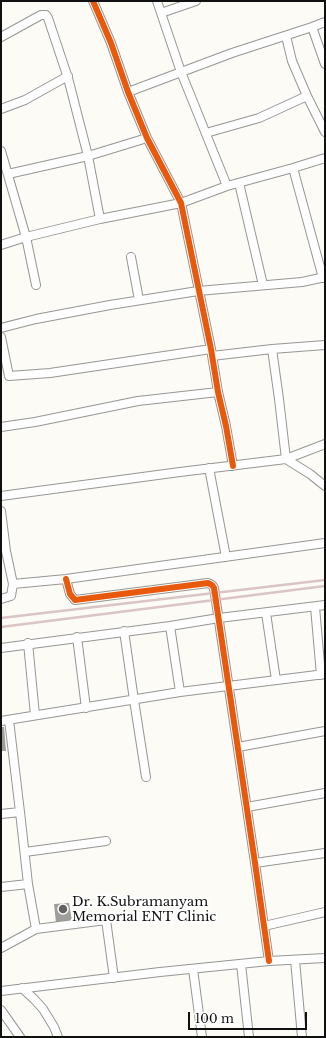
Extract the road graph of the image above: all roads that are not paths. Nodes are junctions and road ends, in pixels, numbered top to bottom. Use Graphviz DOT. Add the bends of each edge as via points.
graph roads {
  1 [pos="93,1"];
  2 [pos="157,1"];
  3 [pos="196,1"];
  4 [pos="161,13"];
  5 [pos="325,22"];
  6 [pos="312,27"];
  7 [pos="286,36"];
  8 [pos="1,37"];
  9 [pos="325,64"];
  10 [pos="181,72"];
  11 [pos="68,76"];
  12 [pos="128,92"];
  13 [pos="307,96"];
  14 [pos="1,109"];
  15 [pos="325,132"];
  16 [pos="206,133"];
  17 [pos="147,138"];
  18 [pos="1,152"];
  19 [pos="88,156"];
  20 [pos="325,158"];
  21 [pos="293,168"];
  22 [pos="8,174"];
  23 [pos="239,183"];
  24 [pos="227,186"];
  25 [pos="181,203"];
  26 [pos="100,219"];
  27 [pos="26,237"];
  28 [pos="1,245"];
  29 [pos="131,257"];
  30 [pos="324,277"];
  31 [pos="36,285"];
  32 [pos="263,285"];
  33 [pos="198,291"];
  34 [pos="139,300"];
  35 [pos="1,328"];
  36 [pos="1,336"];
  37 [pos="325,345"];
  38 [pos="272,349"];
  39 [pos="211,353"];
  40 [pos="218,392"];
  41 [pos="1,427"];
  42 [pos="325,444"];
  43 [pos="286,459"];
  44 [pos="233,466"];
  45 [pos="209,468"];
  46 [pos="325,486"];
  47 [pos="1,496"];
  48 [pos="1,511"];
  49 [pos="325,543"];
  50 [pos="226,557"];
  51 [pos="66,579"];
  52 [pos="13,584"];
  53 [pos="1,599"];
  54 [pos="325,605"];
  55 [pos="315,607"];
  56 [pos="266,613"];
  57 [pos="219,618"];
  58 [pos="170,626"];
  59 [pos="124,631"];
  60 [pos="77,637"];
  61 [pos="28,643"];
  62 [pos="1,648"];
  63 [pos="323,674"];
  64 [pos="276,680"];
  65 [pos="229,686"];
  66 [pos="180,692"];
  67 [pos="134,700"];
  68 [pos="86,708"];
  69 [pos="35,715"];
  70 [pos="5,720"];
  71 [pos="325,731"];
  72 [pos="238,747"];
  73 [pos="146,777"];
  74 [pos="325,793"];
  75 [pos="247,807"];
  76 [pos="20,812"];
  77 [pos="1,814"];
  78 [pos="106,841"];
  79 [pos="24,852"];
  80 [pos="325,853"];
  81 [pos="255,863"];
  82 [pos="28,884"];
  83 [pos="1,887"];
  84 [pos="325,912"];
  85 [pos="264,926"];
  86 [pos="36,929"];
  87 [pos="1,948"];
  88 [pos="325,958"];
  89 [pos="295,960"];
  90 [pos="269,961"];
  91 [pos="241,964"];
  92 [pos="193,969"];
  93 [pos="114,978"];
  94 [pos="22,988"];
  95 [pos="1,991"];
  96 [pos="1,1010"];
  97 [pos="20,1037"];
  98 [pos="58,1037"];
  99 [pos="202,1037"];
  100 [pos="249,1037"];
  101 [pos="302,1037"];
  1 -- 12 [label="street"];
  2 -- 4 [label="street"];
  3 -- 4 [label="street"];
  4 -- 10 [label="street"];
  5 -- 6 [label="street"];
  6 -- 7 [label="street"];
  6 -- 9 [label="street"];
  7 -- 10 [label="street"];
  7 -- 13 [label="street" via="292,61"];
  8 -- 11 [label="street" via="41,15 46,15"];
  10 -- 12 [label="street"];
  10 -- 16 [label="street"];
  11 -- 14 [label="street" via="25,100"];
  11 -- 19 [label="street"];
  12 -- 17 [label="street"];
  13 -- 15 [label="street"];
  13 -- 16 [label="street" via="259,118"];
  16 -- 24 [label="street"];
  17 -- 19 [label="street"];
  17 -- 25 [label="street"];
  18 -- 22 [label="street"];
  19 -- 22 [label="street"];
  19 -- 26 [label="street"];
  20 -- 21 [label="street"];
  21 -- 23 [label="street"];
  21 -- 30 [label="street"];
  22 -- 27 [label="street"];
  23 -- 24 [label="street"];
  23 -- 32 [label="street"];
  24 -- 25 [label="street"];
  25 -- 26 [label="street"];
  25 -- 33 [label="street"];
  26 -- 27 [label="street"];
  27 -- 28 [label="street"];
  27 -- 31 [label="street"];
  29 -- 34 [label="street"];
  30 -- 32 [label="street" via="302,282"];
  32 -- 33 [label="street"];
  33 -- 34 [label="street"];
  33 -- 39 [label="street"];
  34 -- 35 [label="street"];
  36 -- 39 [label="street" via="9,376"];
  37 -- 38 [label="street"];
  38 -- 39 [label="street"];
  38 -- 43 [label="street"];
  39 -- 40 [label="street"];
  40 -- 41 [label="street" via="138,401"];
  40 -- 44 [label="street"];
  42 -- 43 [label="street"];
  43 -- 44 [label="street"];
  43 -- 46 [label="street"];
  44 -- 45 [label="street"];
  45 -- 47 [label="street"];
  45 -- 50 [label="street"];
  48 -- 52 [label="street"];
  49 -- 50 [label="street"];
  50 -- 51 [label="street"];
  51 -- 52 [label="street"];
  51 -- 57 [label="street" via="70,594 76,600 208,583 214,588"];
  52 -- 53 [label="street" via="11,596"];
  54 -- 55 [label="street"];
  55 -- 56 [label="street"];
  55 -- 63 [label="street"];
  56 -- 57 [label="street"];
  56 -- 64 [label="street"];
  57 -- 58 [label="street"];
  57 -- 65 [label="street"];
  58 -- 59 [label="street"];
  58 -- 66 [label="street"];
  59 -- 60 [label="street"];
  59 -- 67 [label="street"];
  60 -- 61 [label="street"];
  60 -- 68 [label="street"];
  61 -- 62 [label="street"];
  61 -- 69 [label="street"];
  63 -- 64 [label="street"];
  64 -- 65 [label="street"];
  65 -- 66 [label="street"];
  65 -- 72 [label="street"];
  66 -- 67 [label="street"];
  67 -- 68 [label="street"];
  67 -- 73 [label="street"];
  68 -- 69 [label="street"];
  69 -- 70 [label="street"];
  70 -- 76 [label="street"];
  71 -- 72 [label="street"];
  72 -- 75 [label="street"];
  74 -- 75 [label="street"];
  75 -- 81 [label="street"];
  76 -- 77 [label="street"];
  76 -- 79 [label="street"];
  78 -- 79 [label="street"];
  79 -- 82 [label="street"];
  80 -- 81 [label="street"];
  81 -- 85 [label="street"];
  82 -- 83 [label="street"];
  82 -- 86 [label="street"];
  84 -- 85 [label="street"];
  85 -- 90 [label="street"];
  86 -- 87 [label="street"];
  86 -- 93 [label="street" via="106,920"];
  88 -- 89 [label="street"];
  89 -- 90 [label="street"];
  89 -- 101 [label="street"];
  90 -- 91 [label="street"];
  91 -- 92 [label="street"];
  91 -- 100 [label="street"];
  92 -- 93 [label="street"];
  92 -- 99 [label="street"];
  93 -- 94 [label="street"];
  94 -- 95 [label="street"];
  94 -- 98 [label="street" via="42,1009"];
  96 -- 97 [label="street"];
}
